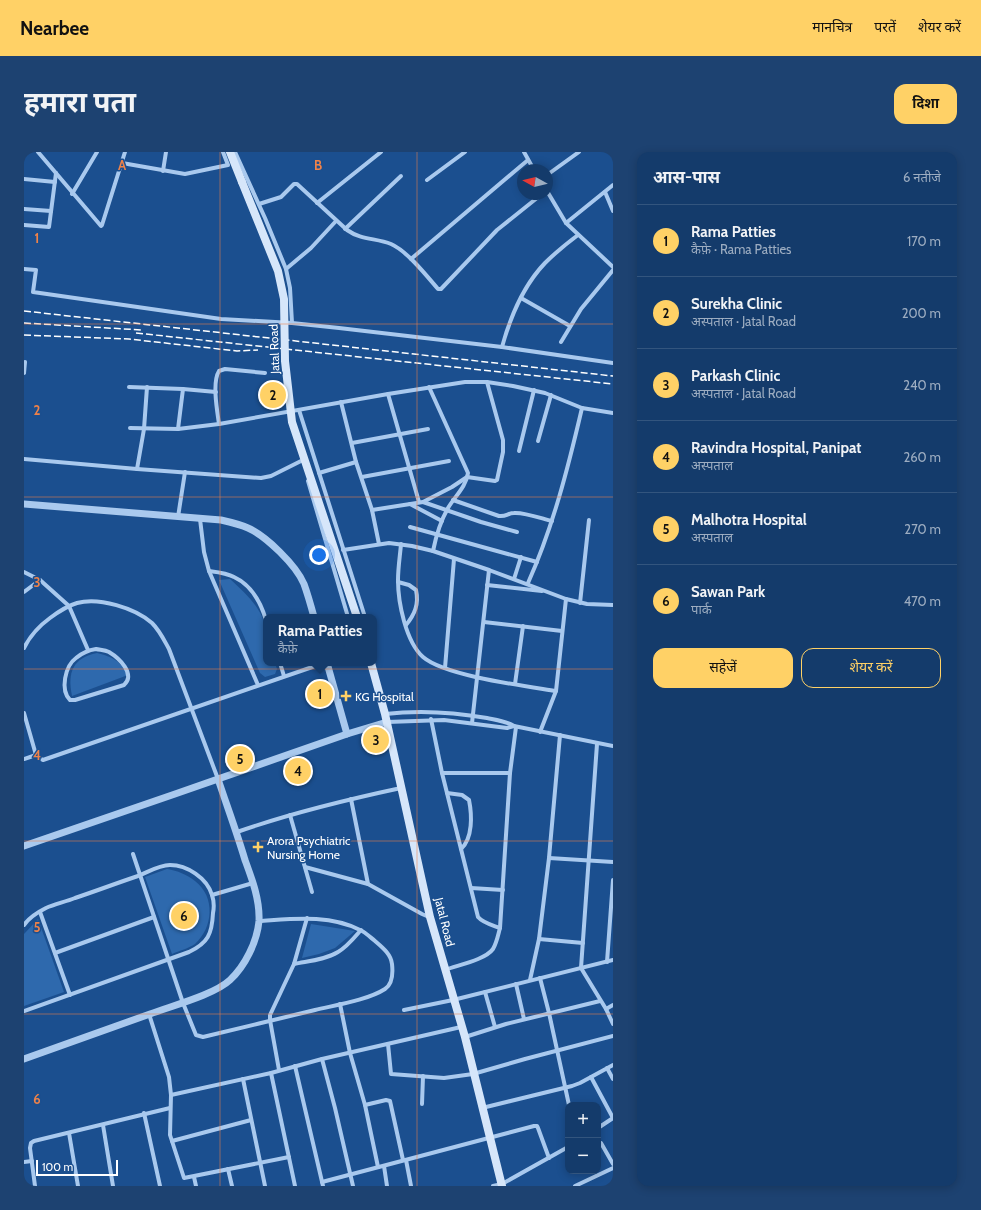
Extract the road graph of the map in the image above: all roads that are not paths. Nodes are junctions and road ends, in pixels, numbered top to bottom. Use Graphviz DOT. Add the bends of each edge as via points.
graph roads {
  1 [pos="38,152"];
  2 [pos="97,152"];
  3 [pos="125,152"];
  4 [pos="166,152"];
  5 [pos="223,152"];
  6 [pos="230,152"];
  7 [pos="235,152"];
  8 [pos="381,152"];
  9 [pos="465,152"];
  10 [pos="524,152"];
  11 [pos="578,152"];
  12 [pos="528,160"];
  13 [pos="122,163"];
  14 [pos="530,164"];
  15 [pos="164,171"];
  16 [pos="553,171"];
  17 [pos="56,173"];
  18 [pos="401,176"];
  19 [pos="24,179"];
  20 [pos="427,180"];
  21 [pos="55,182"];
  22 [pos="613,185"];
  23 [pos="605,192"];
  24 [pos="72,194"];
  25 [pos="534,200"];
  26 [pos="552,200"];
  27 [pos="317,203"];
  28 [pos="259,204"];
  29 [pos="24,209"];
  30 [pos="51,211"];
  31 [pos="613,211"];
  32 [pos="336,221"];
  33 [pos="566,223"];
  34 [pos="24,225"];
  35 [pos="345,229"];
  36 [pos="578,235"];
  37 [pos="411,260"];
  38 [pos="613,267"];
  39 [pos="286,268"];
  40 [pos="24,269"];
  41 [pos="613,270"];
  42 [pos="521,298"];
  43 [pos="292,323"];
  44 [pos="570,326"];
  45 [pos="561,342"];
  46 [pos="502,347"];
  47 [pos="25,362"];
  48 [pos="613,363"];
  49 [pos="24,373"];
  50 [pos="265,373"];
  51 [pos="487,382"];
  52 [pos="130,386"];
  53 [pos="147,387"];
  54 [pos="429,387"];
  55 [pos="183,389"];
  56 [pos="534,390"];
  57 [pos="216,392"];
  58 [pos="388,394"];
  59 [pos="550,395"];
  60 [pos="341,402"];
  61 [pos="582,408"];
  62 [pos="299,410"];
  63 [pos="285,412"];
  64 [pos="613,413"];
  65 [pos="218,424"];
  66 [pos="130,428"];
  67 [pos="178,428"];
  68 [pos="144,429"];
  69 [pos="428,429"];
  70 [pos="400,434"];
  71 [pos="538,441"];
  72 [pos="352,443"];
  73 [pos="519,451"];
  74 [pos="24,458"];
  75 [pos="301,461"];
  76 [pos="449,461"];
  77 [pos="356,462"];
  78 [pos="410,468"];
  79 [pos="137,470"];
  80 [pos="185,472"];
  81 [pos="319,473"];
  82 [pos="362,477"];
  83 [pos="467,477"];
  84 [pos="453,500"];
  85 [pos="421,502"];
  86 [pos="24,504"];
  87 [pos="410,504"];
  88 [pos="372,510"];
  89 [pos="446,510"];
  90 [pos="178,516"];
  91 [pos="200,519"];
  92 [pos="442,520"];
  93 [pos="589,520"];
  94 [pos="552,521"];
  95 [pos="410,527"];
  96 [pos="518,532"];
  97 [pos="436,534"];
  98 [pos="379,544"];
  99 [pos="401,544"];
  100 [pos="343,550"];
  101 [pos="433,551"];
  102 [pos="521,557"];
  103 [pos="454,559"];
  104 [pos="537,562"];
  105 [pos="489,570"];
  106 [pos="209,571"];
  107 [pos="24,572"];
  108 [pos="514,579"];
  109 [pos="40,580"];
  110 [pos="398,582"];
  111 [pos="528,584"];
  112 [pos="487,585"];
  113 [pos="547,591"];
  114 [pos="24,592"];
  115 [pos="566,599"];
  116 [pos="580,603"];
  117 [pos="613,605"];
  118 [pos="69,606"];
  119 [pos="264,614"];
  120 [pos="313,614"];
  121 [pos="347,614"];
  122 [pos="356,614"];
  123 [pos="364,614"];
  124 [pos="484,622"];
  125 [pos="406,626"];
  126 [pos="523,626"];
  127 [pos="562,631"];
  128 [pos="24,648"];
  129 [pos="88,650"];
  130 [pos="281,666"];
  131 [pos="315,666"];
  132 [pos="328,666"];
  133 [pos="372,666"];
  134 [pos="445,668"];
  135 [pos="284,676"];
  136 [pos="478,676"];
  137 [pos="515,684"];
  138 [pos="258,685"];
  139 [pos="556,691"];
  140 [pos="192,709"];
  141 [pos="24,713"];
  142 [pos="473,716"];
  143 [pos="386,718"];
  144 [pos="430,719"];
  145 [pos="472,723"];
  146 [pos="515,727"];
  147 [pos="540,732"];
  148 [pos="348,734"];
  149 [pos="560,736"];
  150 [pos="597,744"];
  151 [pos="613,746"];
  152 [pos="36,755"];
  153 [pos="24,759"];
  154 [pos="442,773"];
  155 [pos="510,773"];
  156 [pos="218,779"];
  157 [pos="401,788"];
  158 [pos="447,793"];
  159 [pos="351,799"];
  160 [pos="290,815"];
  161 [pos="237,832"];
  162 [pos="24,846"];
  163 [pos="461,849"];
  164 [pos="133,854"];
  165 [pos="548,858"];
  166 [pos="588,861"];
  167 [pos="613,862"];
  168 [pos="305,867"];
  169 [pos="140,875"];
  170 [pos="613,880"];
  171 [pos="253,883"];
  172 [pos="368,884"];
  173 [pos="471,888"];
  174 [pos="503,890"];
  175 [pos="312,892"];
  176 [pos="212,895"];
  177 [pos="612,909"];
  178 [pos="40,912"];
  179 [pos="154,917"];
  180 [pos="430,917"];
  181 [pos="307,918"];
  182 [pos="259,921"];
  183 [pos="24,924"];
  184 [pos="500,928"];
  185 [pos="361,930"];
  186 [pos="611,937"];
  187 [pos="539,939"];
  188 [pos="583,942"];
  189 [pos="55,953"];
  190 [pos="169,960"];
  191 [pos="613,960"];
  192 [pos="607,962"];
  193 [pos="294,964"];
  194 [pos="581,968"];
  195 [pos="445,970"];
  196 [pos="540,978"];
  197 [pos="530,980"];
  198 [pos="516,984"];
  199 [pos="485,992"];
  200 [pos="70,995"];
  201 [pos="453,1000"];
  202 [pos="600,1001"];
  203 [pos="183,1003"];
  204 [pos="340,1004"];
  205 [pos="613,1005"];
  206 [pos="606,1009"];
  207 [pos="404,1010"];
  208 [pos="24,1011"];
  209 [pos="549,1013"];
  210 [pos="149,1014"];
  211 [pos="270,1020"];
  212 [pos="524,1020"];
  213 [pos="613,1024"];
  214 [pos="462,1027"];
  215 [pos="494,1027"];
  216 [pos="613,1036"];
  217 [pos="464,1037"];
  218 [pos="388,1044"];
  219 [pos="558,1050"];
  220 [pos="350,1053"];
  221 [pos="24,1059"];
  222 [pos="322,1059"];
  223 [pos="613,1065"];
  224 [pos="294,1066"];
  225 [pos="607,1068"];
  226 [pos="279,1070"];
  227 [pos="271,1073"];
  228 [pos="473,1074"];
  229 [pos="422,1076"];
  230 [pos="591,1077"];
  231 [pos="243,1079"];
  232 [pos="613,1079"];
  233 [pos="565,1088"];
  234 [pos="171,1095"];
  235 [pos="568,1102"];
  236 [pos="422,1104"];
  237 [pos="365,1105"];
  238 [pos="170,1108"];
  239 [pos="482,1108"];
  240 [pos="144,1113"];
  241 [pos="613,1118"];
  242 [pos="251,1120"];
  243 [pos="103,1125"];
  244 [pos="601,1126"];
  245 [pos="69,1133"];
  246 [pos="490,1137"];
  247 [pos="172,1141"];
  248 [pos="601,1143"];
  249 [pos="565,1149"];
  250 [pos="289,1157"];
  251 [pos="549,1158"];
  252 [pos="405,1160"];
  253 [pos="32,1161"];
  254 [pos="24,1162"];
  255 [pos="260,1163"];
  256 [pos="613,1164"];
  257 [pos="384,1166"];
  258 [pos="378,1168"];
  259 [pos="613,1168"];
  260 [pos="228,1169"];
  261 [pos="350,1174"];
  262 [pos="194,1177"];
  263 [pos="323,1184"];
  264 [pos="502,1185"];
  265 [pos="36,1186"];
  266 [pos="78,1186"];
  267 [pos="113,1186"];
  268 [pos="160,1186"];
  269 [pos="196,1186"];
  270 [pos="232,1186"];
  271 [pos="265,1186"];
  272 [pos="296,1186"];
  273 [pos="353,1186"];
  274 [pos="388,1186"];
  275 [pos="411,1186"];
  276 [pos="493,1186"];
  277 [pos="575,1186"];
  1 -- 17 [label="street"];
  2 -- 24 [label="street"];
  3 -- 13 [label="street"];
  4 -- 15 [label="street"];
  5 -- 15 [label="street" via="228,165 192,173"];
  6 -- 122 [label="main road, Jatal Road, bridge" via="278,271 284,299 285,361 292,422"];
  7 -- 28 [label="street"];
  8 -- 27 [label="street"];
  9 -- 20 [label="street"];
  10 -- 12 [label="street"];
  11 -- 16 [label="street"];
  12 -- 14 [label="street"];
  12 -- 37 [label="street"];
  13 -- 15 [label="street"];
  13 -- 24 [label="street" via="102,226"];
  17 -- 21 [label="street"];
  17 -- 24 [label="street"];
  18 -- 35 [label="street"];
  19 -- 21 [label="street"];
  21 -- 30 [label="street"];
  22 -- 23 [label="street"];
  23 -- 31 [label="street"];
  23 -- 33 [label="street"];
  25 -- 37 [label="street" via="497,230 442,289 438,288"];
  26 -- 33 [label="street"];
  27 -- 28 [label="street" via="295,184 280,197"];
  27 -- 32 [label="street"];
  28 -- 39 [label="street"];
  29 -- 30 [label="street"];
  30 -- 34 [label="street" via="49,228"];
  32 -- 35 [label="street"];
  32 -- 39 [label="street" via="311,248"];
  33 -- 36 [label="street"];
  35 -- 37 [label="street" via="366,239 390,244"];
  36 -- 38 [label="street"];
  36 -- 42 [label="street" via="544,264"];
  39 -- 43 [label="street"];
  40 -- 43 [label="street" via="36,270 33,292 221,320"];
  41 -- 44 [label="street"];
  42 -- 44 [label="street"];
  42 -- 46 [label="street" via="508,324"];
  43 -- 46 [label="street"];
  44 -- 45 [label="street"];
  46 -- 48 [label="street"];
  47 -- 49 [label="street"];
  50 -- 57 [label="street" via="219,371"];
  51 -- 54 [label="street"];
  51 -- 56 [label="street"];
  51 -- 83 [label="street" via="503,440 498,478 495,481"];
  52 -- 53 [label="street"];
  53 -- 55 [label="street"];
  53 -- 68 [label="street"];
  54 -- 58 [label="street"];
  54 -- 83 [label="street" via="467,469"];
  55 -- 57 [label="street"];
  55 -- 67 [label="street"];
  56 -- 59 [label="street"];
  56 -- 73 [label="street"];
  57 -- 65 [label="street"];
  58 -- 60 [label="street"];
  58 -- 70 [label="street"];
  59 -- 61 [label="street"];
  59 -- 71 [label="street"];
  60 -- 62 [label="street"];
  60 -- 72 [label="street"];
  61 -- 64 [label="street"];
  61 -- 94 [label="street"];
  62 -- 63 [label="street"];
  62 -- 81 [label="street"];
  63 -- 65 [label="street"];
  63 -- 75 [label="street"];
  65 -- 67 [label="street"];
  66 -- 68 [label="street"];
  67 -- 68 [label="street"];
  68 -- 79 [label="street"];
  69 -- 70 [label="street"];
  70 -- 72 [label="street"];
  70 -- 78 [label="street"];
  72 -- 77 [label="street"];
  74 -- 79 [label="street"];
  75 -- 80 [label="street" via="266,478"];
  75 -- 121 [label="street"];
  76 -- 78 [label="street"];
  77 -- 81 [label="street"];
  77 -- 82 [label="street"];
  78 -- 82 [label="street"];
  78 -- 85 [label="street"];
  79 -- 80 [label="street"];
  80 -- 90 [label="street"];
  81 -- 100 [label="street"];
  82 -- 88 [label="street"];
  83 -- 84 [label="street"];
  83 -- 85 [label="street"];
  84 -- 89 [label="street"];
  84 -- 94 [label="street" via="499,516 517,513"];
  85 -- 87 [label="street"];
  85 -- 89 [label="street"];
  86 -- 90 [label="street"];
  87 -- 88 [label="street"];
  87 -- 92 [label="street"];
  88 -- 98 [label="street"];
  89 -- 92 [label="street"];
  89 -- 96 [label="street"];
  90 -- 91 [label="street"];
  91 -- 106 [label="street"];
  91 -- 120 [label="street" via="221,520 247,527 261,536 297,572 304,583"];
  92 -- 97 [label="street"];
  93 -- 116 [label="street"];
  94 -- 104 [label="street"];
  95 -- 97 [label="street"];
  97 -- 101 [label="street"];
  97 -- 102 [label="street"];
  98 -- 99 [label="street"];
  98 -- 100 [label="street"];
  99 -- 101 [label="street"];
  99 -- 110 [label="street"];
  100 -- 123 [label="street"];
  101 -- 103 [label="street"];
  102 -- 104 [label="street"];
  102 -- 108 [label="street"];
  103 -- 105 [label="street"];
  103 -- 134 [label="street"];
  104 -- 111 [label="street"];
  105 -- 108 [label="street"];
  105 -- 112 [label="street"];
  106 -- 119 [label="street" via="233,576 241,581 258,600"];
  106 -- 138 [label="street"];
  107 -- 109 [label="street"];
  108 -- 111 [label="street"];
  109 -- 114 [label="street"];
  109 -- 118 [label="street"];
  110 -- 125 [label="street"];
  110 -- 125 [label="street" via="416,590 415,611"];
  111 -- 113 [label="street"];
  112 -- 113 [label="street"];
  112 -- 124 [label="street"];
  113 -- 115 [label="street"];
  115 -- 116 [label="street"];
  115 -- 127 [label="street"];
  116 -- 117 [label="street"];
  118 -- 128 [label="street" via="41,625"];
  118 -- 129 [label="street"];
  118 -- 140 [label="street" via="86,601 115,605 141,615 152,624 170,649"];
  124 -- 126 [label="street"];
  124 -- 136 [label="street"];
  125 -- 134 [label="street" via="417,651 432,663"];
  126 -- 127 [label="street"];
  126 -- 137 [label="street"];
  127 -- 139 [label="street"];
  129 -- 129 [label="street" via="75,658 65,678 67,697 70,700 124,685 128,678 124,665 109,652"];
  130 -- 135 [label="street"];
  131 -- 135 [label="street"];
  132 -- 148 [label="street"];
  133 -- 143 [label="main road, Jatal Road"];
  134 -- 136 [label="street"];
  135 -- 138 [label="street"];
  136 -- 137 [label="street"];
  136 -- 142 [label="street"];
  137 -- 139 [label="street"];
  138 -- 140 [label="street"];
  139 -- 147 [label="street"];
  140 -- 152 [label="street" via="43,760"];
  140 -- 156 [label="street"];
  141 -- 152 [label="street"];
  142 -- 143 [label="street" via="416,712"];
  142 -- 145 [label="street"];
  142 -- 146 [label="street" via="504,722"];
  143 -- 144 [label="street"];
  143 -- 148 [label="street"];
  143 -- 157 [label="main road, Jatal Road"];
  144 -- 145 [label="street"];
  144 -- 154 [label="street"];
  145 -- 146 [label="street"];
  146 -- 147 [label="street"];
  146 -- 155 [label="street"];
  147 -- 149 [label="street"];
  148 -- 156 [label="street"];
  149 -- 150 [label="street"];
  149 -- 165 [label="street"];
  150 -- 151 [label="street"];
  150 -- 166 [label="street"];
  152 -- 153 [label="street"];
  154 -- 155 [label="street"];
  154 -- 158 [label="street"];
  155 -- 174 [label="street"];
  156 -- 161 [label="street"];
  156 -- 162 [label="street"];
  157 -- 159 [label="street"];
  157 -- 180 [label="main road, Jatal Road"];
  158 -- 163 [label="street"];
  158 -- 163 [label="street" via="462,795 469,800 468,841"];
  159 -- 160 [label="street"];
  159 -- 172 [label="street"];
  160 -- 161 [label="street"];
  160 -- 168 [label="street"];
  161 -- 171 [label="street"];
  163 -- 173 [label="street"];
  164 -- 169 [label="street"];
  165 -- 166 [label="street"];
  165 -- 187 [label="street"];
  166 -- 167 [label="street"];
  166 -- 188 [label="street"];
  168 -- 172 [label="street"];
  168 -- 175 [label="street"];
  169 -- 176 [label="street" via="162,866 179,866 200,876"];
  169 -- 178 [label="street"];
  169 -- 179 [label="street"];
  170 -- 177 [label="street"];
  171 -- 176 [label="street"];
  171 -- 182 [label="street"];
  172 -- 180 [label="street"];
  173 -- 174 [label="street"];
  173 -- 184 [label="street" via="478,917"];
  174 -- 184 [label="street"];
  176 -- 190 [label="street" via="214,908 208,937 201,946"];
  177 -- 186 [label="street"];
  178 -- 183 [label="street"];
  178 -- 189 [label="street"];
  179 -- 189 [label="street"];
  179 -- 190 [label="street"];
  180 -- 195 [label="main road, Jatal Road"];
  181 -- 182 [label="street"];
  181 -- 185 [label="street" via="330,920"];
  181 -- 193 [label="street"];
  182 -- 203 [label="street" via="256,938 249,954 230,980 217,989"];
  184 -- 195 [label="street" via="497,941 489,953"];
  185 -- 193 [label="street" via="337,953"];
  185 -- 204 [label="street" via="388,953 392,962 392,978 386,988 374,995"];
  186 -- 192 [label="street"];
  187 -- 188 [label="street"];
  187 -- 197 [label="street"];
  188 -- 194 [label="street"];
  189 -- 200 [label="street"];
  190 -- 200 [label="street"];
  190 -- 203 [label="street"];
  191 -- 192 [label="street"];
  192 -- 194 [label="street"];
  193 -- 211 [label="street"];
  194 -- 196 [label="street"];
  194 -- 202 [label="street"];
  195 -- 201 [label="main road, Jatal Road"];
  196 -- 197 [label="street"];
  196 -- 209 [label="street"];
  197 -- 198 [label="street"];
  198 -- 199 [label="street"];
  198 -- 212 [label="street"];
  199 -- 201 [label="street"];
  199 -- 215 [label="street"];
  200 -- 208 [label="street"];
  201 -- 207 [label="street"];
  201 -- 214 [label="main road, Jatal Road"];
  202 -- 206 [label="street"];
  202 -- 209 [label="street"];
  203 -- 210 [label="street"];
  203 -- 211 [label="street" via="194,1033 200,1037"];
  204 -- 211 [label="street"];
  204 -- 220 [label="street"];
  205 -- 206 [label="street"];
  206 -- 213 [label="street"];
  209 -- 212 [label="street"];
  209 -- 219 [label="street"];
  210 -- 221 [label="street"];
  210 -- 234 [label="street" via="169,1077"];
  211 -- 226 [label="street"];
  212 -- 215 [label="street"];
  214 -- 217 [label="main road, Jatal Road"];
  214 -- 218 [label="street"];
  215 -- 217 [label="street"];
  216 -- 219 [label="street"];
  217 -- 228 [label="main road, Jatal Road"];
  218 -- 220 [label="street"];
  218 -- 229 [label="street" via="391,1074"];
  219 -- 228 [label="street"];
  219 -- 233 [label="street"];
  220 -- 222 [label="street"];
  220 -- 237 [label="street"];
  222 -- 224 [label="street"];
  222 -- 261 [label="street"];
  223 -- 225 [label="street"];
  224 -- 226 [label="street"];
  224 -- 263 [label="street"];
  225 -- 230 [label="street"];
  225 -- 232 [label="street"];
  226 -- 227 [label="street"];
  227 -- 231 [label="street"];
  227 -- 250 [label="street"];
  228 -- 229 [label="street" via="444,1078"];
  228 -- 239 [label="main road, Jatal Road"];
  229 -- 236 [label="street"];
  230 -- 233 [label="street"];
  230 -- 241 [label="street"];
  231 -- 234 [label="street"];
  231 -- 242 [label="street"];
  233 -- 235 [label="street"];
  233 -- 239 [label="street"];
  234 -- 238 [label="street"];
  237 -- 252 [label="street" via="390,1101"];
  237 -- 258 [label="street"];
  238 -- 240 [label="street"];
  238 -- 247 [label="street"];
  239 -- 246 [label="main road, Jatal Road"];
  240 -- 243 [label="street"];
  240 -- 268 [label="street"];
  241 -- 244 [label="street"];
  242 -- 247 [label="street"];
  242 -- 255 [label="street"];
  243 -- 245 [label="street"];
  243 -- 267 [label="street"];
  245 -- 253 [label="street" via="31,1143"];
  245 -- 266 [label="street"];
  246 -- 251 [label="street" via="537,1126"];
  246 -- 252 [label="street"];
  246 -- 264 [label="main road, Jatal Road"];
  247 -- 262 [label="street" via="182,1177"];
  248 -- 256 [label="street"];
  249 -- 251 [label="street"];
  250 -- 255 [label="street"];
  250 -- 272 [label="street"];
  251 -- 264 [label="street"];
  252 -- 257 [label="street"];
  252 -- 275 [label="street"];
  253 -- 254 [label="street"];
  253 -- 265 [label="street"];
  255 -- 260 [label="street"];
  255 -- 271 [label="street"];
  257 -- 258 [label="street"];
  257 -- 274 [label="street"];
  258 -- 261 [label="street"];
  259 -- 277 [label="street"];
  260 -- 262 [label="street"];
  260 -- 270 [label="street"];
  261 -- 263 [label="street"];
  261 -- 273 [label="street"];
  262 -- 269 [label="street"];
  264 -- 276 [label="street"];
}
